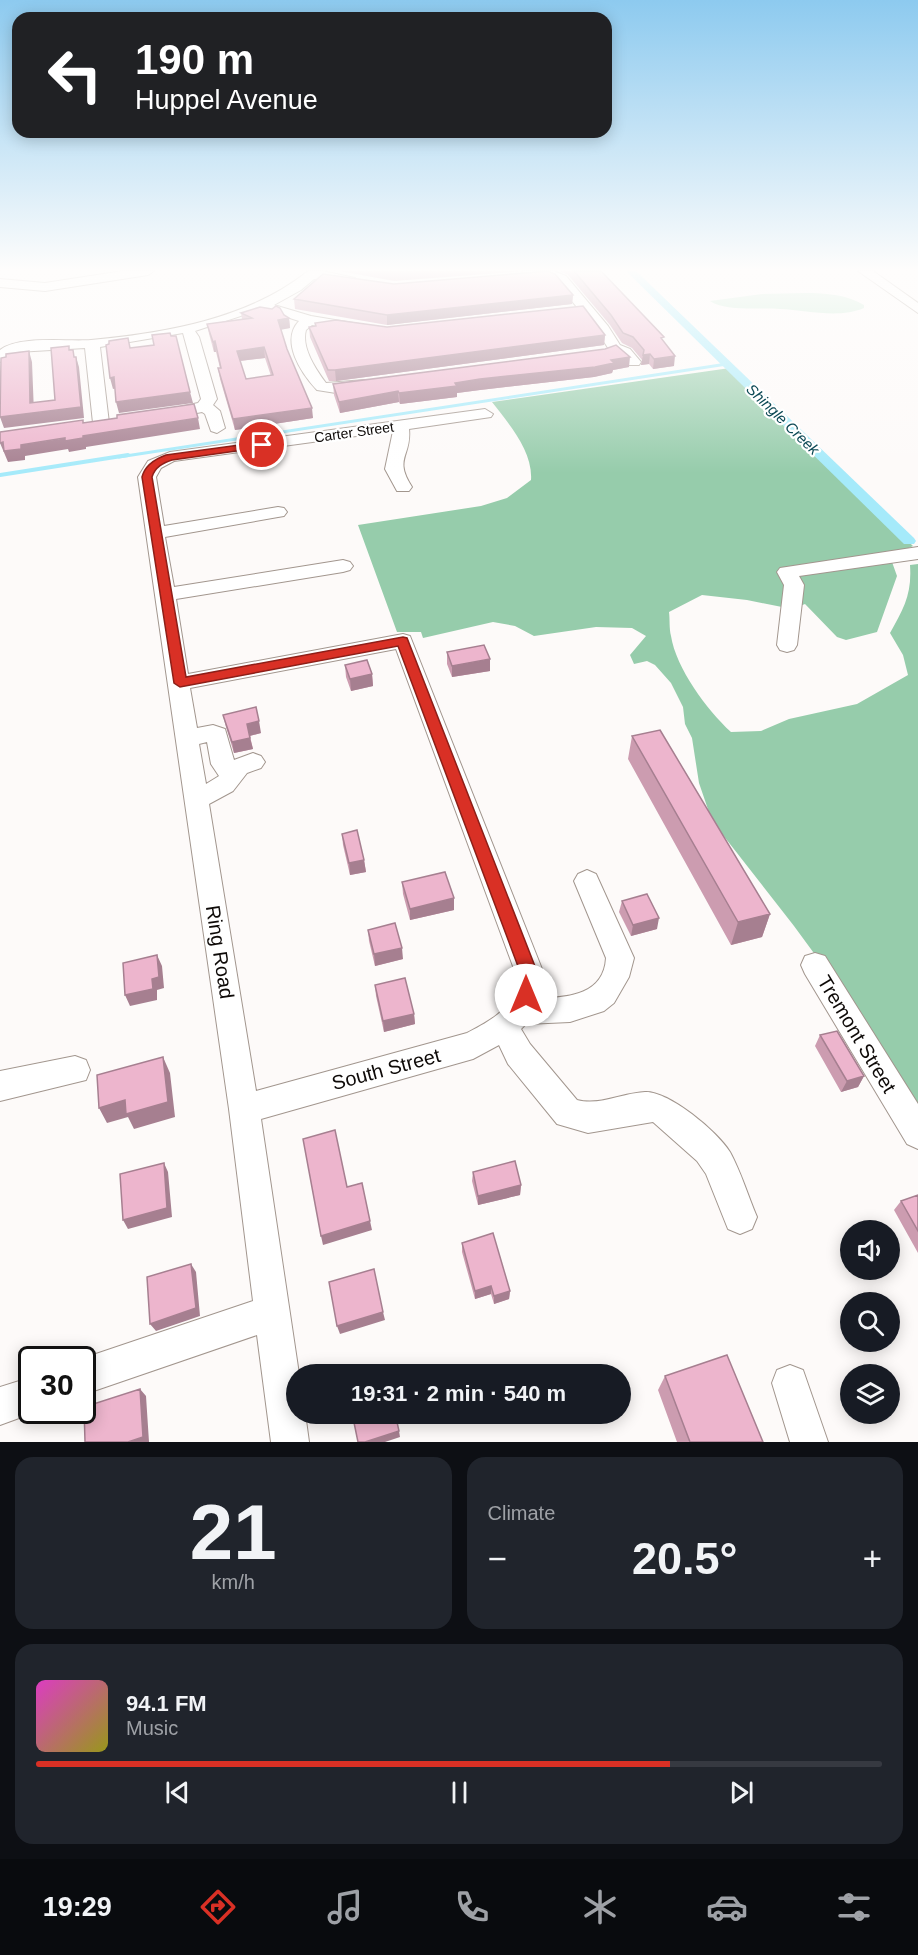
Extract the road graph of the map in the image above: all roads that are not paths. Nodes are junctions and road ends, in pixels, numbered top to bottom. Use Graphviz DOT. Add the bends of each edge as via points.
graph roads {
  1 [pos="128,338"];
  2 [pos="192,338"];
  3 [pos="297,338"];
  4 [pos="603,338"];
  5 [pos="92,344"];
  6 [pos="6,353"];
  7 [pos="634,362"];
  8 [pos="378,383"];
  9 [pos="204,407"];
  10 [pos="485,414"];
  11 [pos="146,417"];
  12 [pos="81,426"];
  13 [pos="400,426"];
  14 [pos="217,428"];
  15 [pos="153,465"];
  16 [pos="403,487"];
  17 [pos="278,512"];
  18 [pos="157,534"];
  19 [pos="918,553"];
  20 [pos="343,566"];
  21 [pos="166,594"];
  22 [pos="787,645"];
  23 [pos="180,683"];
  24 [pos="188,738"];
  25 [pos="253,762"];
  26 [pos="231,775"];
  27 [pos="197,800"];
  28 [pos="587,881"];
  29 [pos="815,965"];
  30 [pos="511,1018"];
  31 [pos="75,1070"];
  32 [pos="0,1086"];
  33 [pos="244,1109"];
  34 [pos="918,1133"];
  35 [pos="741,1217"];
  36 [pos="272,1312"];
  37 [pos="96,1372"];
  38 [pos="790,1383"];
  39 [pos="18,1400"];
  40 [pos="0,1406"];
  41 [pos="290,1442"];
  42 [pos="809,1442"];
  1 -- 5 [label="street"];
  2 -- 9 [label="street" via="210,399"];
  3 -- 8 [label="street" via="320,393"];
  4 -- 7 [label="street" via="610,350 625,352"];
  5 -- 6 [label="street"];
  5 -- 12 [label="street" via="107,423"];
  9 -- 11 [label="street"];
  9 -- 14 [label="street" via="212,411"];
  10 -- 13 [label="street, Carter Street"];
  13 -- 15 [label="street, Carter Street" via="170,457"];
  13 -- 16 [label="street" via="403,438 394,471"];
  15 -- 18 [label="street, Ring Road" via="147,477"];
  17 -- 18 [label="street"];
  18 -- 21 [label="street, Ring Road"];
  19 -- 22 [label="street" via="787,572 794,585"];
  20 -- 21 [label="street"];
  21 -- 23 [label="street, Ring Road"];
  23 -- 24 [label="street, Ring Road"];
  23 -- 30 [label="street" via="403,641 528,969 526,995"];
  24 -- 26 [label="street" via="217,735 223,764"];
  24 -- 27 [label="street, Ring Road"];
  25 -- 26 [label="street"];
  26 -- 27 [label="street" via="225,785"];
  27 -- 33 [label="street, Ring Road"];
  28 -- 30 [label="street" via="620,958 620,969 606,995 593,1004"];
  29 -- 34 [label="street, Tremont Street"];
  30 -- 33 [label="street, South Street" via="473,1045"];
  30 -- 35 [label="street" via="519,1054 568,1113 588,1118 643,1107 664,1111 718,1163"];
  31 -- 32 [label="street"];
  33 -- 36 [label="street, Ring Road"];
  36 -- 37 [label="street"];
  36 -- 41 [label="street, Ring Road"];
  38 -- 42 [label="street"];
  39 -- 40 [label="street"];
}
